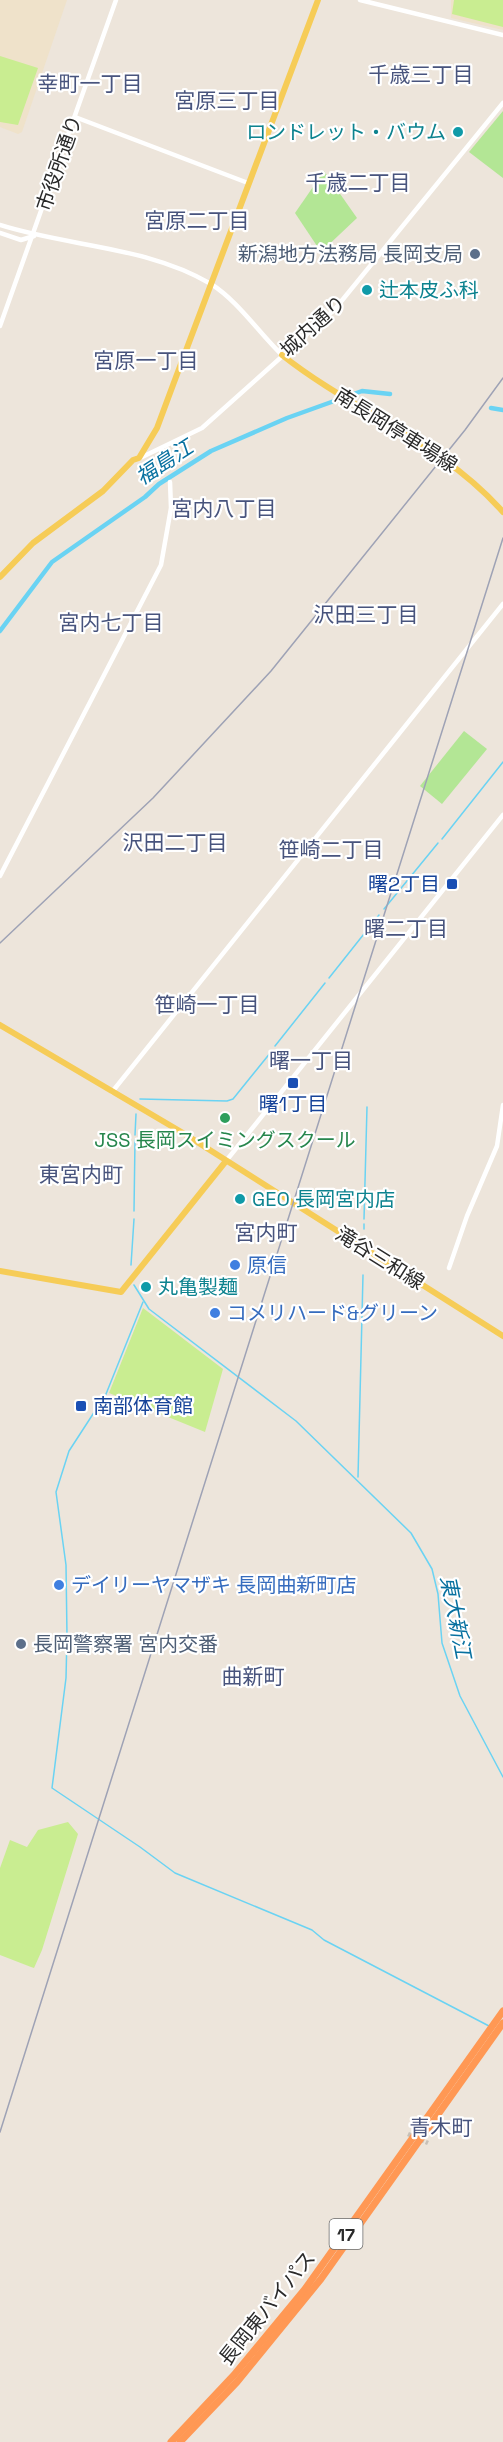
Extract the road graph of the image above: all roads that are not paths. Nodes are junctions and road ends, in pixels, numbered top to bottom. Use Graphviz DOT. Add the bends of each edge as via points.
graph roads {
  1 [pos="116,0"];
  2 [pos="318,0"];
  3 [pos="360,0"];
  4 [pos="503,35"];
  5 [pos="503,103"];
  6 [pos="75,117"];
  7 [pos="248,183"];
  8 [pos="0,225"];
  9 [pos="0,233"];
  10 [pos="34,236"];
  11 [pos="211,284"];
  12 [pos="0,326"];
  13 [pos="282,355"];
  14 [pos="139,458"];
  15 [pos="170,482"];
  16 [pos="503,512"];
  17 [pos="0,577"];
  18 [pos="503,604"];
  19 [pos="503,815"];
  20 [pos="0,876"];
  21 [pos="2,1026"];
  22 [pos="111,1092"];
  23 [pos="502,1108"];
  24 [pos="226,1161"];
  25 [pos="449,1268"];
  26 [pos="0,1271"];
  27 [pos="503,1336"];
  28 [pos="503,2011"];
  29 [pos="503,2023"];
  30 [pos="171,2442"];
  31 [pos="180,2442"];
  1 -- 6 [label="street, 市役所通り"];
  2 -- 7 [label="main road"];
  3 -- 4 [label="street"];
  5 -- 13 [label="street, 城内通り" via="352,290"];
  6 -- 7 [label="street"];
  6 -- 10 [label="street, 市役所通り"];
  7 -- 11 [label="main road"];
  8 -- 10 [label="street"];
  9 -- 10 [label="street" via="21,240"];
  10 -- 11 [label="street" via="154,260"];
  10 -- 12 [label="street, 市役所通り"];
  11 -- 13 [label="street"];
  11 -- 14 [label="main road" via="157,428"];
  13 -- 14 [label="street, 城内通り" via="202,428"];
  13 -- 16 [label="main road, 南長岡停車場線" via="432,449 476,484"];
  14 -- 17 [label="main road" via="103,491 33,543"];
  15 -- 20 [label="street" via="171,508 161,566"];
  18 -- 22 [label="street"];
  19 -- 24 [label="street"];
  21 -- 22 [label="main road, 滝谷三和線"];
  22 -- 24 [label="main road, 滝谷三和線"];
  23 -- 25 [label="street" via="497,1146"];
  24 -- 26 [label="main road" via="121,1292"];
  24 -- 27 [label="main road, 滝谷三和線"];
  28 -- 30 [label="highway, 長岡東バイパス / 17" via="305,2289 234,2375"];
  29 -- 31 [label="highway, 長岡東バイパス / 17" via="302,2303 237,2382"];
}
